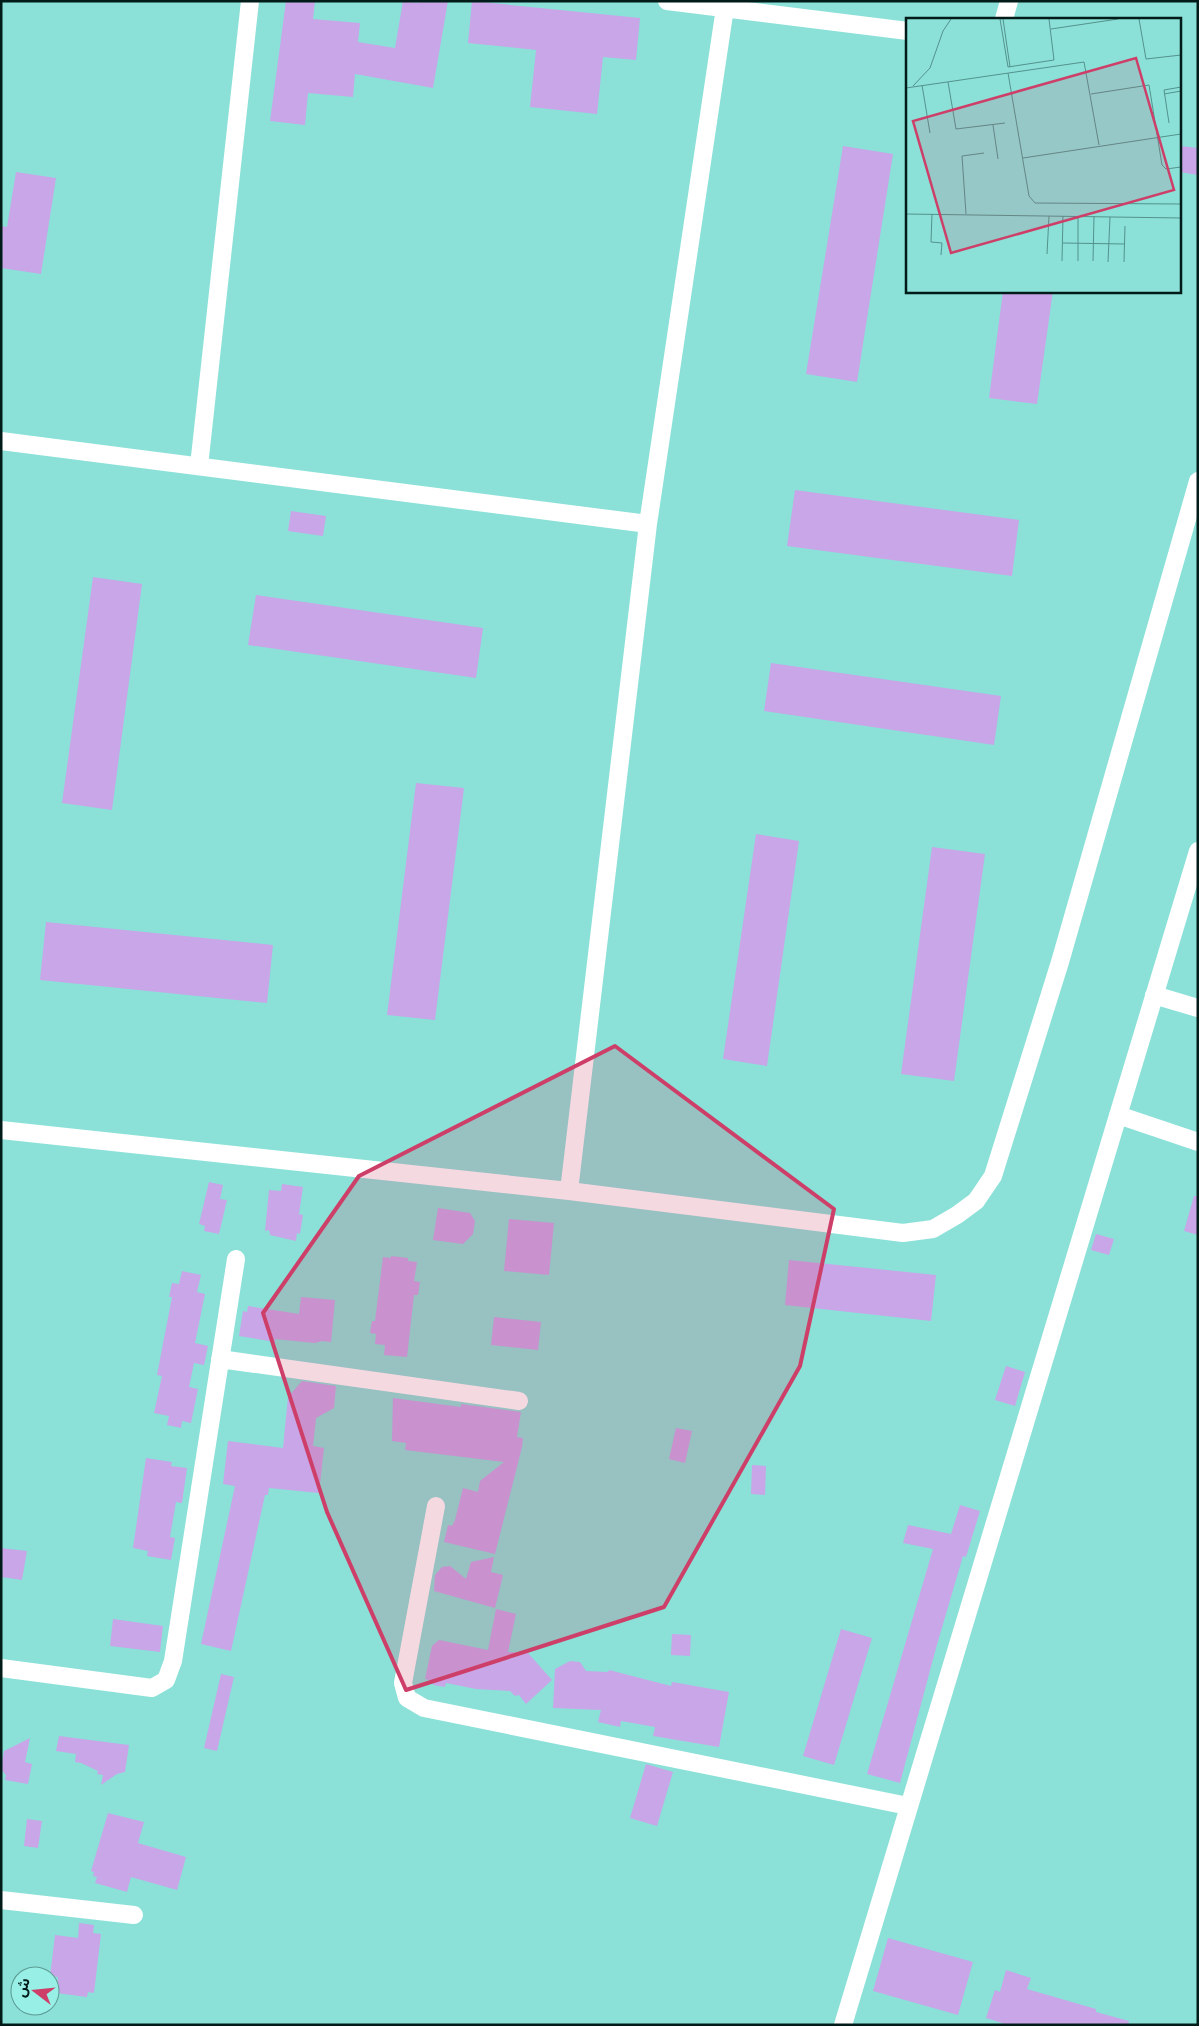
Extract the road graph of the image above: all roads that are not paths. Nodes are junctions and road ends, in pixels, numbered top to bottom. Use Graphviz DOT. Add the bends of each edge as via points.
graph roads {
  1 [pos="250,1"];
  2 [pos="667,1"];
  3 [pos="1008,1"];
  4 [pos="726,5"];
  5 [pos="1004,18"];
  6 [pos="906,31"];
  7 [pos="1,441"];
  8 [pos="199,466"];
  9 [pos="1198,481"];
  10 [pos="648,524"];
  11 [pos="1198,851"];
  12 [pos="1195,871"];
  13 [pos="1154,995"];
  14 [pos="1198,1008"];
  15 [pos="1118,1116"];
  16 [pos="1,1130"];
  17 [pos="1198,1142"];
  18 [pos="569,1191"];
  19 [pos="236,1259"];
  20 [pos="220,1359"];
  21 [pos="519,1401"];
  22 [pos="436,1506"];
  23 [pos="1,1668"];
  24 [pos="908,1806"];
  25 [pos="1,1900"];
  26 [pos="134,1915"];
  27 [pos="843,2025"];
  1 -- 8 [label="street"];
  2 -- 4 [label="street"];
  3 -- 5 [label="street"];
  4 -- 6 [label="street"];
  4 -- 10 [label="street"];
  7 -- 8 [label="street"];
  8 -- 10 [label="street"];
  9 -- 18 [label="street" via="1060,962 993,1176 976,1201 932,1229 902,1233"];
  10 -- 18 [label="street"];
  11 -- 12 [label="street"];
  12 -- 13 [label="street"];
  13 -- 14 [label="street"];
  13 -- 15 [label="street"];
  15 -- 17 [label="street"];
  15 -- 24 [label="street"];
  16 -- 18 [label="street"];
  19 -- 20 [label="street"];
  20 -- 21 [label="street"];
  20 -- 23 [label="street" via="174,1661 166,1680 152,1688"];
  22 -- 24 [label="street" via="403,1683 407,1698 424,1708"];
  24 -- 27 [label="street"];
  25 -- 26 [label="street"];
}
